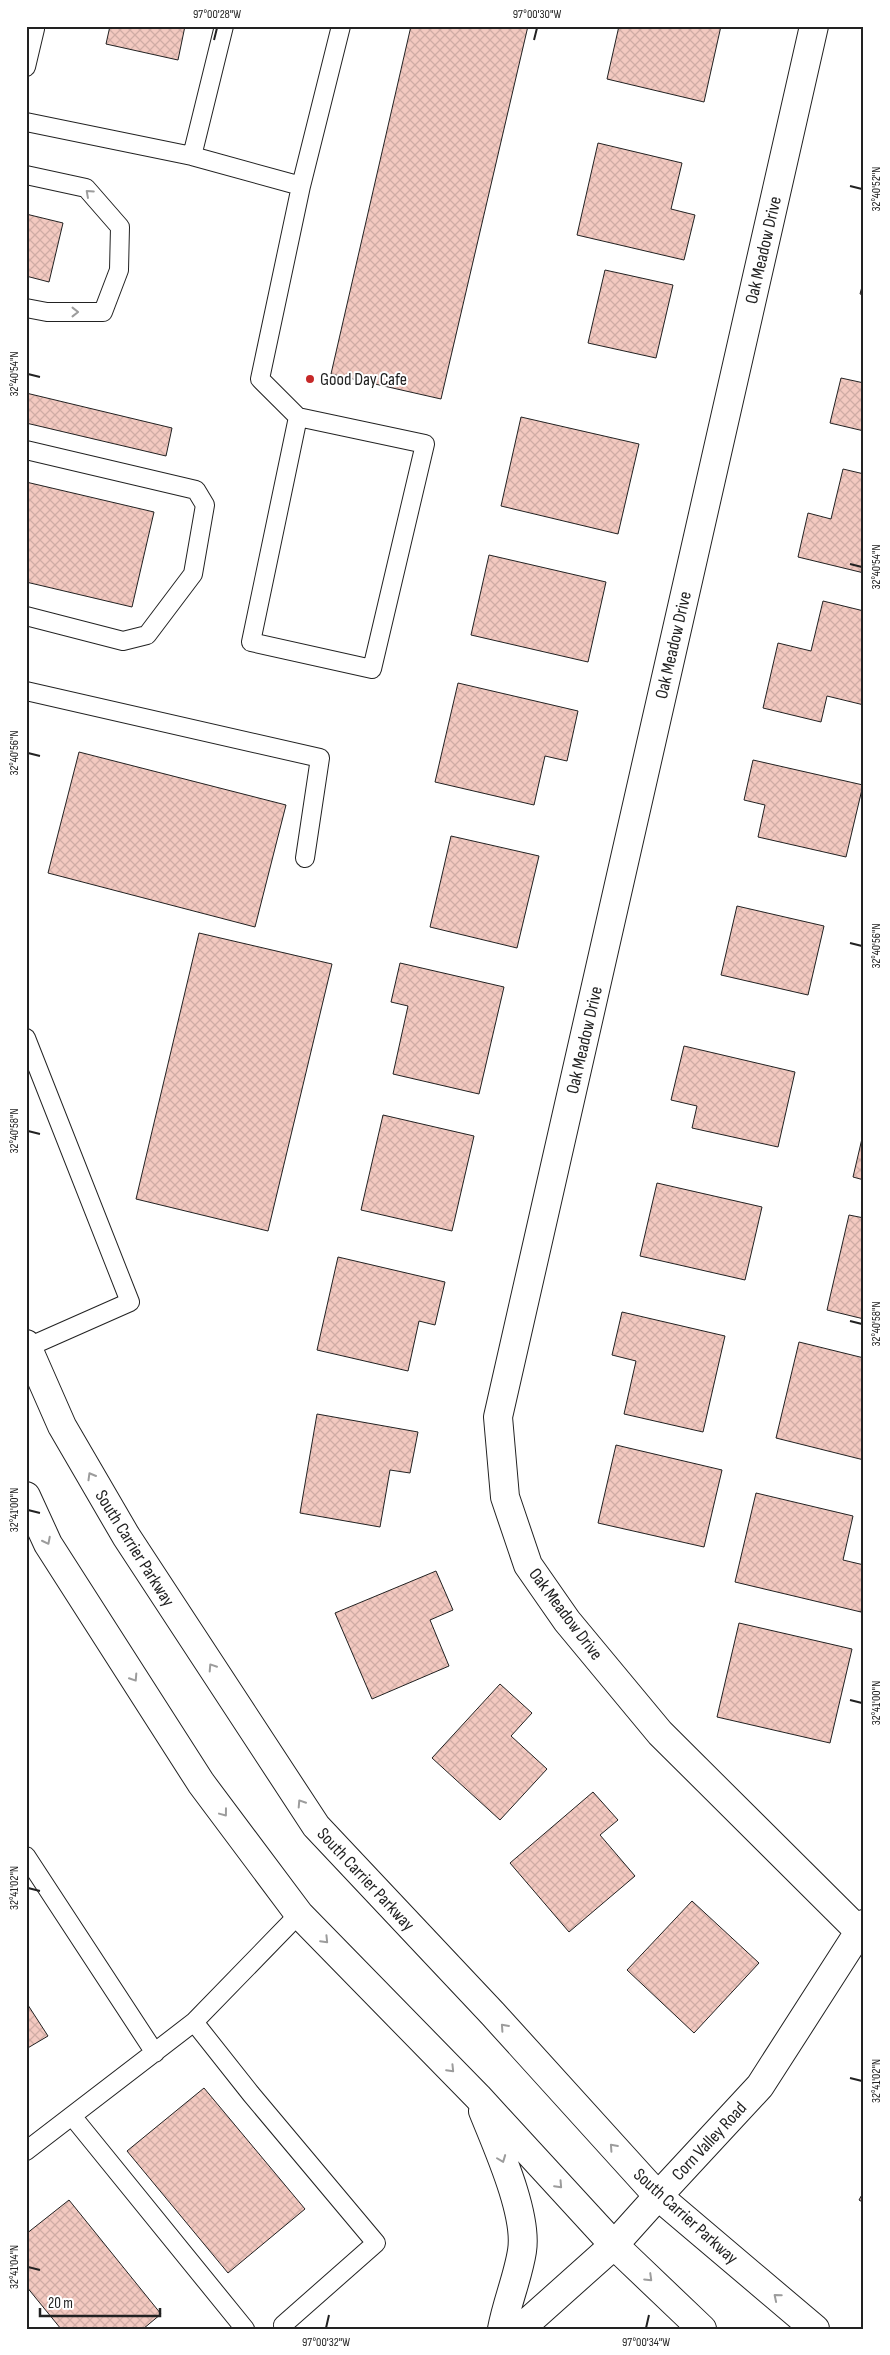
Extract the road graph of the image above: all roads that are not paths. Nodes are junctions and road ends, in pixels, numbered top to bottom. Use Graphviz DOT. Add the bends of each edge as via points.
graph roads {
  1 [pos="224,26"];
  2 [pos="341,26"];
  3 [pos="814,26"];
  4 [pos="32,27"];
  5 [pos="26,67"];
  6 [pos="26,122"];
  7 [pos="192,156"];
  8 [pos="26,175"];
  9 [pos="301,186"];
  10 [pos="26,308"];
  11 [pos="298,418"];
  12 [pos="26,450"];
  13 [pos="26,616"];
  14 [pos="26,691"];
  15 [pos="305,858"];
  16 [pos="26,1038"];
  17 [pos="27,1347"];
  18 [pos="26,1496"];
  19 [pos="26,1856"];
  20 [pos="299,1914"];
  21 [pos="862,1931"];
  22 [pos="194,2022"];
  23 [pos="155,2053"];
  24 [pos="478,2097"];
  25 [pos="72,2116"];
  26 [pos="26,2151"];
  27 [pos="658,2196"];
  28 [pos="614,2244"];
  29 [pos="281,2328"];
  30 [pos="245,2329"];
  31 [pos="502,2329"];
  32 [pos="520,2329"];
  33 [pos="702,2329"];
  34 [pos="815,2329"];
  1 -- 7 [label="lane"];
  2 -- 9 [label="lane"];
  3 -- 21 [label="main road, Oak Meadow Drive" via="498,1417 505,1497 528,1565 567,1621 660,1733"];
  4 -- 5 [label="lane"];
  6 -- 7 [label="lane"];
  7 -- 9 [label="lane"];
  10 -- 8 [label="lane, one-way" via="47,312 102,312 119,270 120,227 86,188"];
  9 -- 11 [label="lane" via="260,379"];
  11 -- 11 [label="lane" via="251,642 372,669 425,444"];
  12 -- 13 [label="lane" via="196,490 205,505 193,574 146,635 123,641"];
  14 -- 15 [label="lane" via="320,758"];
  16 -- 17 [label="lane" via="130,1302"];
  27 -- 17 [label="main road, South Carrier Parkway, one-way" via="316,1826 126,1536 62,1426"];
  18 -- 20 [label="main road, one-way" via="48,1544 201,1783"];
  19 -- 23 [label="lane"];
  20 -- 22 [label="lane"];
  20 -- 24 [label="main road, one-way"];
  21 -- 27 [label="main road, Corn Valley Road" via="760,2086"];
  22 -- 23 [label="lane"];
  22 -- 29 [label="lane" via="376,2244"];
  23 -- 25 [label="lane"];
  24 -- 28 [label="main road, one-way"];
  24 -- 31 [label="main road, one-way" via="519,2213 522,2249"];
  25 -- 26 [label="lane"];
  25 -- 30 [label="lane"];
  27 -- 28 [label="main road, Corn Valley Road"];
  34 -- 27 [label="main road, South Carrier Parkway, one-way"];
  28 -- 32 [label="main road, Corn Valley Road"];
  28 -- 33 [label="main road, one-way"];
}
